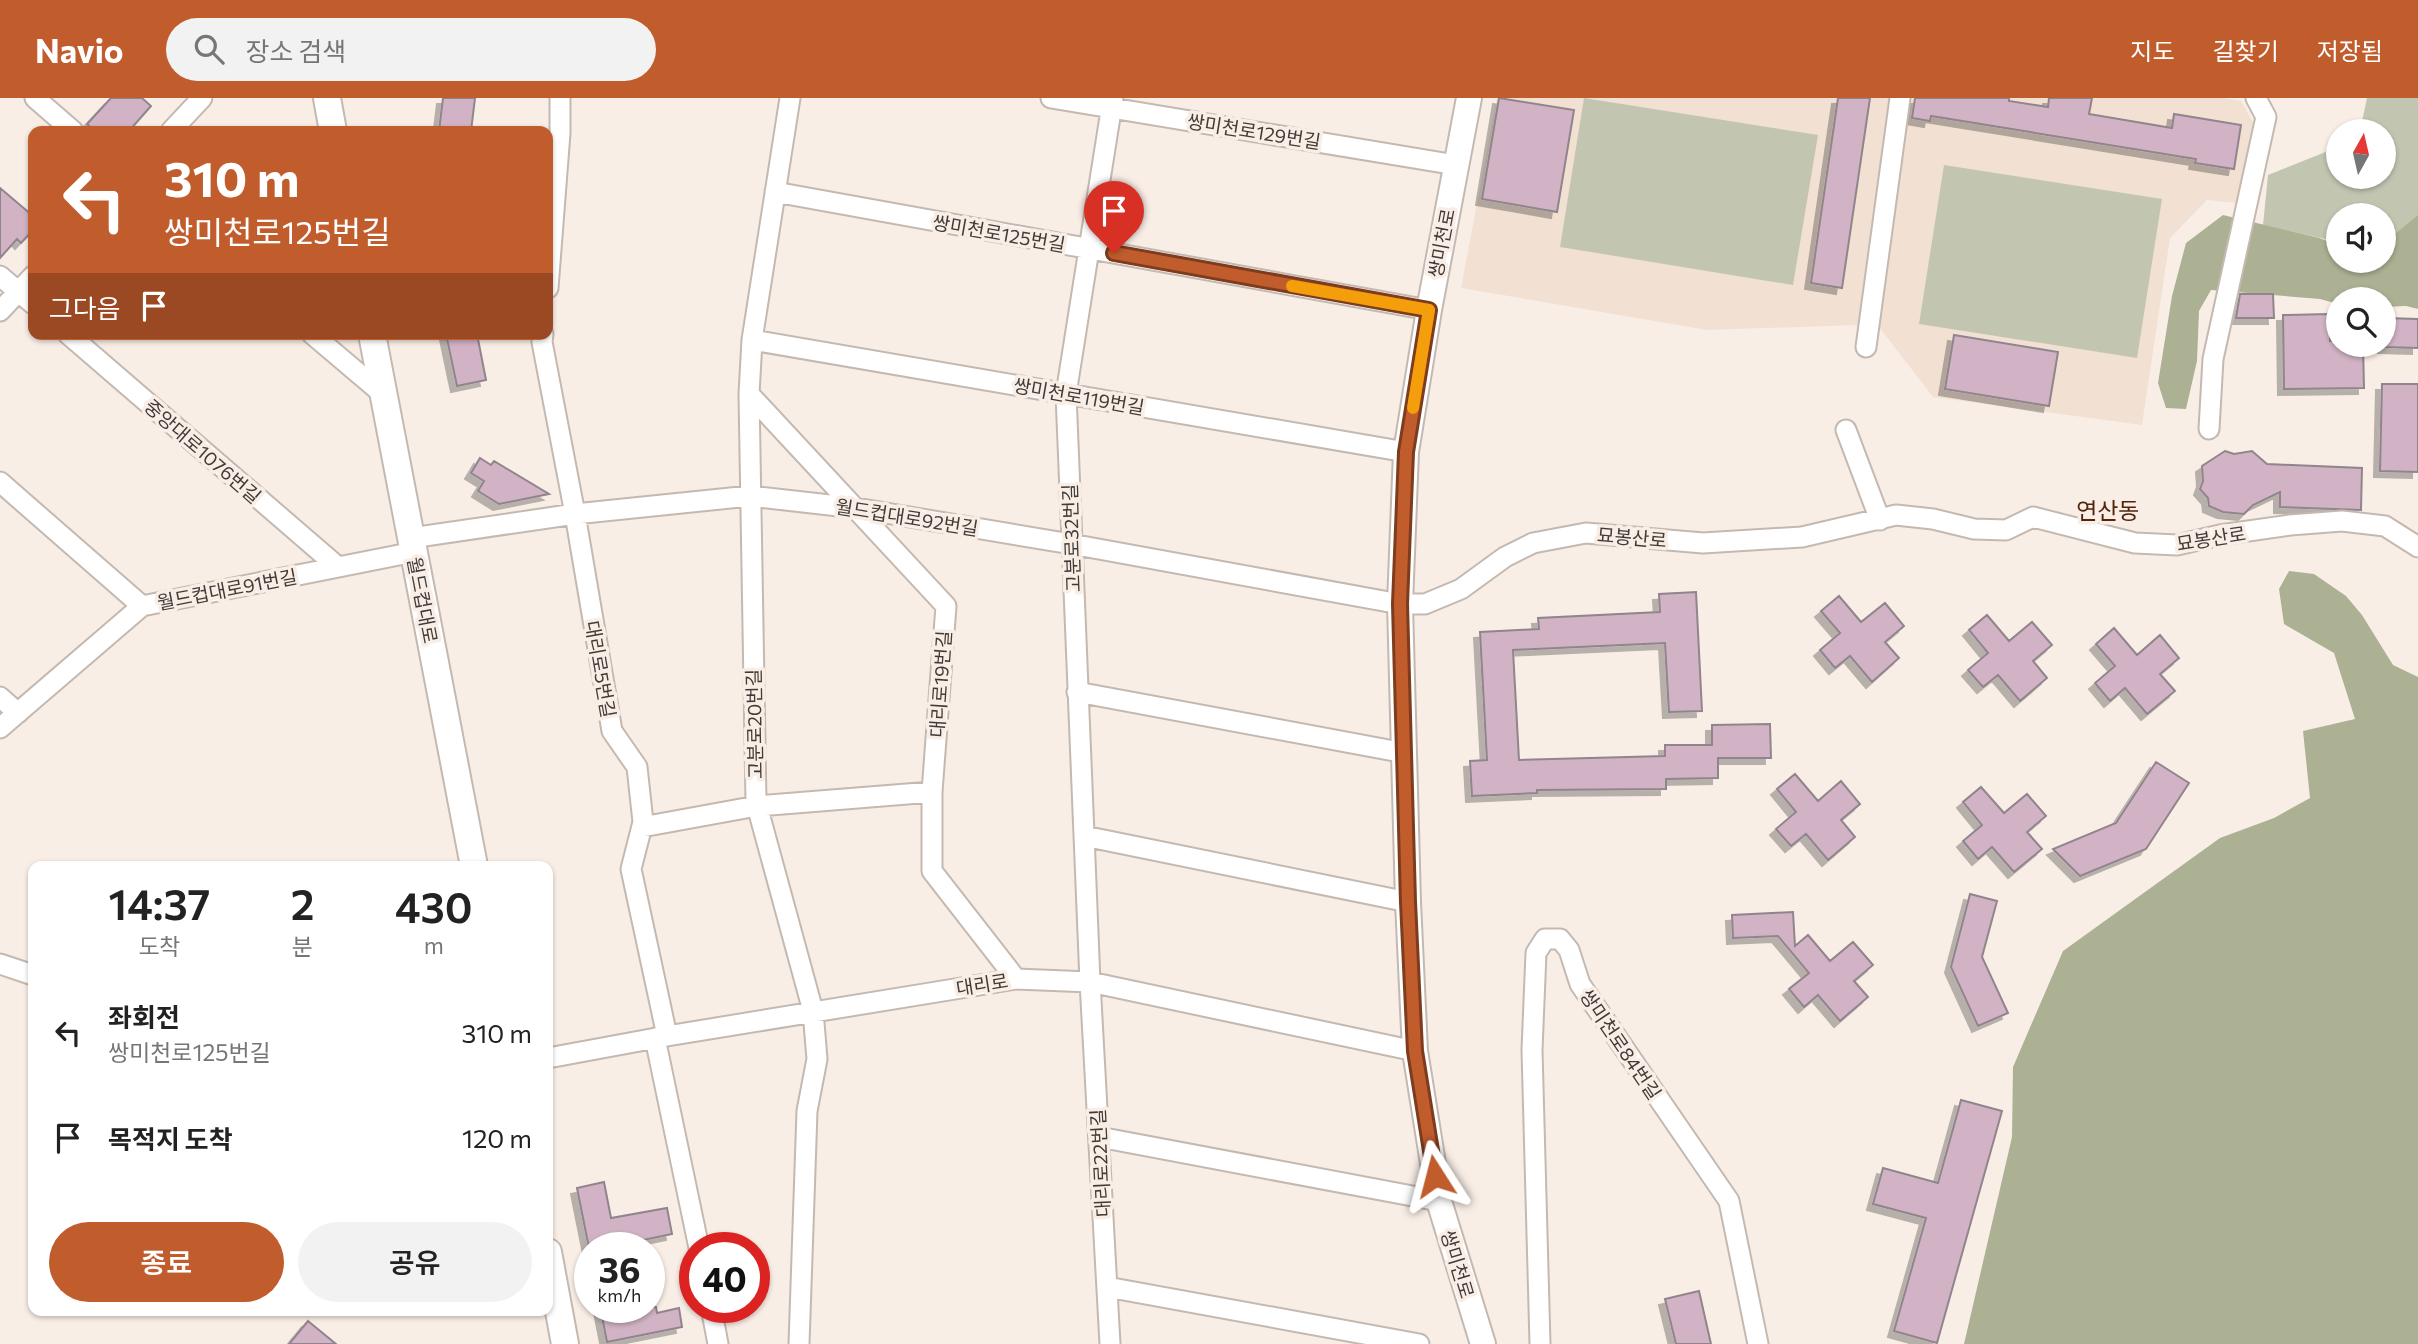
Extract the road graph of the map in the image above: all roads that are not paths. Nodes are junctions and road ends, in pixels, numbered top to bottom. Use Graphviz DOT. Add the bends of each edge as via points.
graph roads {
  1 [pos="35,98"];
  2 [pos="202,98"];
  3 [pos="327,98"];
  4 [pos="560,98"];
  5 [pos="790,98"];
  6 [pos="1051,98"];
  7 [pos="1469,98"];
  8 [pos="1900,98"];
  9 [pos="2256,98"];
  10 [pos="1112,103"];
  11 [pos="67,126"];
  12 [pos="176,126"];
  13 [pos="332,126"];
  14 [pos="1456,165"];
  15 [pos="775,192"];
  16 [pos="553,224"];
  17 [pos="1088,249"];
  18 [pos="0,276"];
  19 [pos="26,298"];
  20 [pos="1429,310"];
  21 [pos="0,311"];
  22 [pos="75,340"];
  23 [pos="319,340"];
  24 [pos="373,340"];
  25 [pos="542,340"];
  26 [pos="752,340"];
  27 [pos="1866,347"];
  28 [pos="749,394"];
  29 [pos="1066,394"];
  30 [pos="384,395"];
  31 [pos="2209,429"];
  32 [pos="1846,430"];
  33 [pos="1406,452"];
  34 [pos="0,482"];
  35 [pos="750,496"];
  36 [pos="856,508"];
  37 [pos="575,514"];
  38 [pos="1880,520"];
  39 [pos="1071,544"];
  40 [pos="412,545"];
  41 [pos="2418,547"];
  42 [pos="338,567"];
  43 [pos="1400,604"];
  44 [pos="142,606"];
  45 [pos="1077,692"];
  46 [pos="0,697"];
  47 [pos="18,713"];
  48 [pos="0,728"];
  49 [pos="1405,753"];
  50 [pos="932,792"];
  51 [pos="757,806"];
  52 [pos="642,827"];
  53 [pos="1084,836"];
  54 [pos="473,861"];
  55 [pos="1408,902"];
  56 [pos="0,964"];
  57 [pos="28,973"];
  58 [pos="1016,979"];
  59 [pos="1090,982"];
  60 [pos="813,1011"];
  61 [pos="661,1037"];
  62 [pos="1415,1051"];
  63 [pos="553,1057"];
  64 [pos="1099,1137"];
  65 [pos="1439,1201"];
  66 [pos="695,1232"];
  67 [pos="553,1279"];
  68 [pos="1107,1287"];
  69 [pos="714,1323"];
  70 [pos="565,1344"];
  71 [pos="718,1344"];
  72 [pos="799,1344"];
  73 [pos="1110,1344"];
  74 [pos="1419,1344"];
  75 [pos="1483,1344"];
  76 [pos="1540,1344"];
  77 [pos="1758,1344"];
  1 -- 11 [label="street"];
  2 -- 12 [label="street"];
  3 -- 13 [label="main road"];
  4 -- 16 [label="street"];
  5 -- 15 [label="street, 고분로20번길"];
  6 -- 10 [label="street, 쌍미천로129번길"];
  7 -- 14 [label="street, 쌍미천로"];
  8 -- 27 [label="street"];
  9 -- 31 [label="street" via="2266,117 2213,359"];
  10 -- 14 [label="street, 쌍미천로129번길"];
  10 -- 17 [label="street, 고분로32번길"];
  14 -- 20 [label="street, 쌍미천로"];
  15 -- 17 [label="street, 쌍미천로125번길"];
  15 -- 26 [label="street, 고분로20번길"];
  17 -- 20 [label="street, 쌍미천로125번길"];
  17 -- 29 [label="street, 고분로32번길"];
  18 -- 19 [label="street"];
  19 -- 21 [label="street"];
  20 -- 33 [label="street, 쌍미천로"];
  22 -- 42 [label="street, 중앙대로1076번길"];
  23 -- 30 [label="street"];
  24 -- 30 [label="main road, 월드컵대로"];
  25 -- 37 [label="street, 대리로5번길"];
  26 -- 28 [label="street, 고분로20번길"];
  26 -- 29 [label="street, 쌍미천로119번길"];
  28 -- 35 [label="street, 고분로20번길"];
  28 -- 36 [label="street, 대리로19번길"];
  29 -- 33 [label="street, 쌍미천로119번길"];
  29 -- 39 [label="street, 고분로32번길"];
  30 -- 40 [label="main road, 월드컵대로"];
  32 -- 38 [label="street"];
  33 -- 43 [label="street, 쌍미천로"];
  34 -- 44 [label="street"];
  35 -- 36 [label="street, 월드컵대로92번길"];
  35 -- 37 [label="street, 월드컵대로92번길"];
  35 -- 51 [label="street, 고분로20번길"];
  36 -- 39 [label="street, 월드컵대로92번길"];
  36 -- 50 [label="street, 대리로19번길" via="946,606"];
  37 -- 40 [label="street, 월드컵대로92번길"];
  37 -- 52 [label="street, 대리로5번길" via="612,731 637,767"];
  38 -- 41 [label="street, 묘봉산로" via="1896,515 2007,530 2033,517 2135,543 2177,545 2220,535 2342,521 2385,526"];
  38 -- 43 [label="street, 묘봉산로" via="1802,537 1703,543 1586,533 1533,543 1504,557 1461,589 1426,604"];
  39 -- 43 [label="street, 월드컵대로92번길"];
  39 -- 45 [label="street, 고분로32번길"];
  40 -- 42 [label="street, 월드컵대로91번길"];
  40 -- 54 [label="main road, 월드컵대로"];
  42 -- 44 [label="street, 월드컵대로91번길"];
  43 -- 49 [label="street, 쌍미천로"];
  44 -- 47 [label="street, 월드컵대로91번길"];
  45 -- 49 [label="street"];
  45 -- 53 [label="street, 고분로32번길"];
  46 -- 47 [label="street"];
  47 -- 48 [label="street, 월드컵대로91번길"];
  49 -- 55 [label="street, 쌍미천로"];
  50 -- 51 [label="street"];
  50 -- 58 [label="street, 대리로19번길" via="932,871"];
  51 -- 52 [label="street"];
  51 -- 60 [label="street, 고분로20번길"];
  52 -- 61 [label="street, 대리로5번길" via="631,869"];
  53 -- 55 [label="street"];
  53 -- 59 [label="street, 고분로32번길"];
  55 -- 62 [label="street, 쌍미천로"];
  56 -- 57 [label="street"];
  58 -- 59 [label="street, 대리로"];
  58 -- 60 [label="street, 대리로"];
  59 -- 62 [label="street, 대리로"];
  59 -- 64 [label="street, 대리로22번길"];
  60 -- 61 [label="street, 대리로"];
  60 -- 72 [label="street, 고분로20번길" via="817,1059 807,1111"];
  61 -- 63 [label="street, 대리로"];
  61 -- 66 [label="street, 대리로5번길"];
  62 -- 65 [label="street, 쌍미천로"];
  64 -- 65 [label="street"];
  64 -- 68 [label="street, 대리로22번길"];
  65 -- 75 [label="street, 쌍미천로"];
  67 -- 70 [label="main road"];
  68 -- 73 [label="street, 대리로22번길"];
  68 -- 74 [label="street"];
  69 -- 71 [label="street"];
  76 -- 77 [label="street, 쌍미천로84번길" via="1532,1050 1536,953 1545,939 1560,939 1569,950 1580,984 1729,1201"];
}
